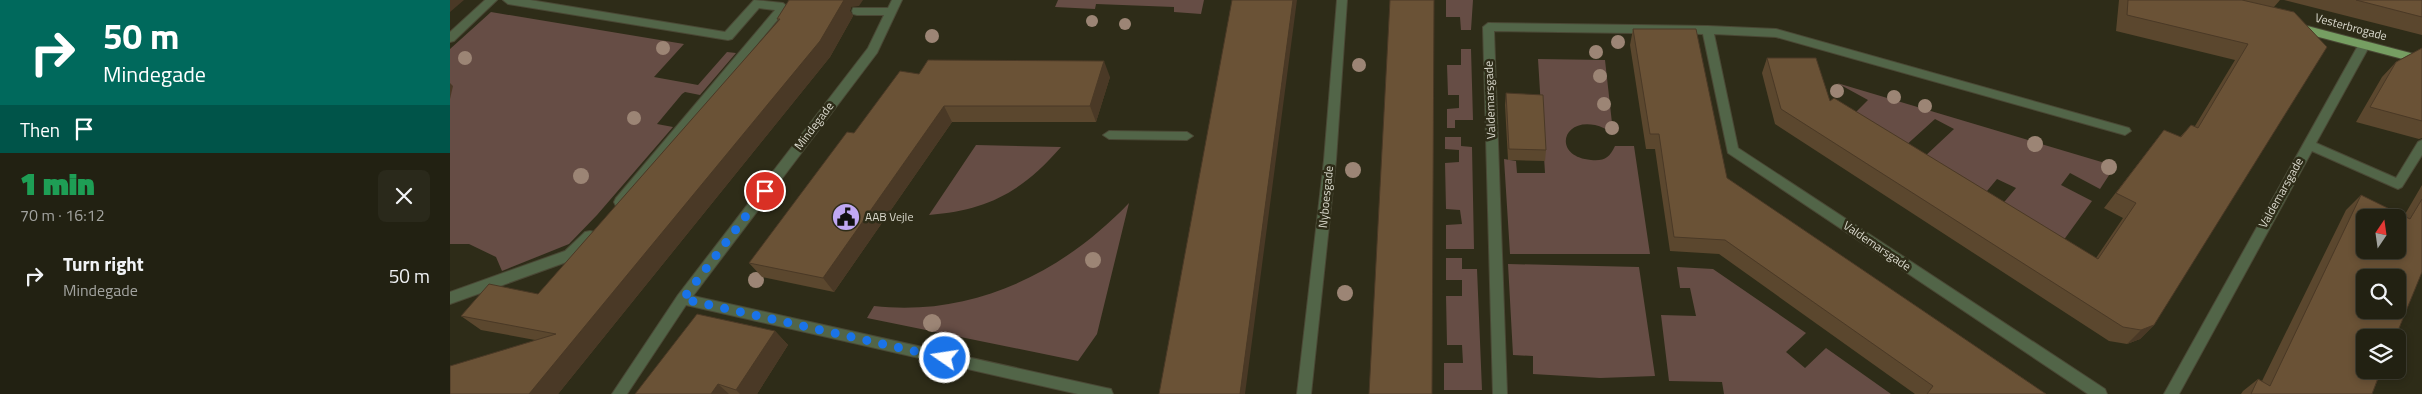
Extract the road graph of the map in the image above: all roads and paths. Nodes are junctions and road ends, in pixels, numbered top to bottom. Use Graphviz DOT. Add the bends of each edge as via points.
graph roads {
  1 [pos="492,0"];
  2 [pos="508,0"];
  3 [pos="897,0"];
  4 [pos="1342,0"];
  5 [pos="758,2"];
  6 [pos="786,4"];
  7 [pos="798,8"];
  8 [pos="856,11"];
  9 [pos="891,12"];
  10 [pos="2289,25"];
  11 [pos="1708,30"];
  12 [pos="450,38"];
  13 [pos="2364,45"];
  14 [pos="2422,60"];
  15 [pos="2125,131"];
  16 [pos="1109,134"];
  17 [pos="1187,136"];
  18 [pos="2308,144"];
  19 [pos="2422,145"];
  20 [pos="609,214"];
  21 [pos="597,229"];
  22 [pos="450,298"];
  23 [pos="683,299"];
  24 [pos="619,394"];
  25 [pos="1106,394"];
  26 [pos="1304,394"];
  27 [pos="1500,394"];
  28 [pos="2100,394"];
  29 [pos="2171,394"];
  1 -- 12 [label="street"];
  2 -- 5 [label="street" via="728,36"];
  3 -- 9 [label="street, Mindegade"];
  4 -- 26 [label="street, Nyboesgade" via="1330,160"];
  5 -- 6 [label="street"];
  6 -- 7 [label="street"];
  6 -- 20 [label="street"];
  8 -- 9 [label="street"];
  9 -- 23 [label="street, Mindegade" via="873,50"];
  10 -- 13 [label="main road, Vesterbrogade"];
  11 -- 15 [label="street, Valdemarsgade" via="1776,33"];
  11 -- 27 [label="street, Valdemarsgade" via="1488,27"];
  11 -- 28 [label="street, Valdemarsgade" via="1732,150"];
  13 -- 14 [label="main road, Vesterbrogade"];
  13 -- 18 [label="street, Valdemarsgade"];
  16 -- 17 [label="street"];
  18 -- 19 [label="street" via="2398,184"];
  18 -- 29 [label="street, Valdemarsgade"];
  21 -- 22 [label="street" via="570,254"];
  23 -- 24 [label="street, Mindegade"];
  23 -- 25 [label="street"];
}
